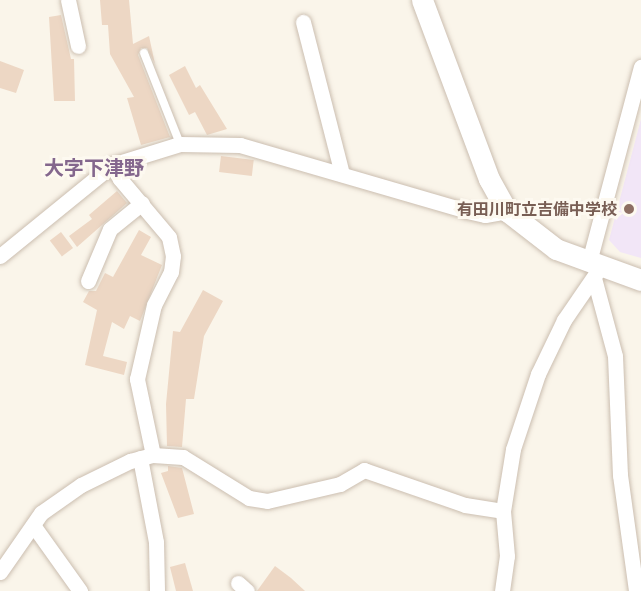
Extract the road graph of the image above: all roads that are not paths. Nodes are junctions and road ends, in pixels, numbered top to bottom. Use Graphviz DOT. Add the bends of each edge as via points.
graph roads {
  1 [pos="68,0"];
  2 [pos="422,0"];
  3 [pos="303,22"];
  4 [pos="78,46"];
  5 [pos="144,53"];
  6 [pos="641,67"];
  7 [pos="180,144"];
  8 [pos="112,165"];
  9 [pos="342,174"];
  10 [pos="141,203"];
  11 [pos="507,211"];
  12 [pos="0,256"];
  13 [pos="595,269"];
  14 [pos="641,280"];
  15 [pos="88,281"];
  16 [pos="147,457"];
  17 [pos="503,511"];
  18 [pos="33,525"];
  19 [pos="0,572"];
  20 [pos="80,591"];
  21 [pos="157,591"];
  22 [pos="502,591"];
  23 [pos="636,591"];
  1 -- 4 [label="street"];
  2 -- 11 [label="street" via="489,179"];
  3 -- 9 [label="street"];
  5 -- 7 [label="lane"];
  6 -- 13 [label="street"];
  7 -- 8 [label="street"];
  7 -- 9 [label="street" via="240,145"];
  8 -- 10 [label="street"];
  8 -- 12 [label="street"];
  9 -- 11 [label="street" via="485,215"];
  10 -- 15 [label="street" via="110,229"];
  10 -- 16 [label="street" via="169,237 173,256 171,272 154,305 138,368"];
  11 -- 13 [label="street" via="546,243"];
  13 -- 14 [label="street"];
  13 -- 17 [label="street" via="538,374 513,449"];
  13 -- 23 [label="street" via="615,356 620,476"];
  16 -- 17 [label="street" via="183,457 249,498 267,501 340,484 364,470 465,505"];
  16 -- 18 [label="street" via="81,485 41,513"];
  16 -- 21 [label="street"];
  17 -- 22 [label="street" via="507,556"];
  18 -- 19 [label="street"];
  18 -- 20 [label="street"];
}
